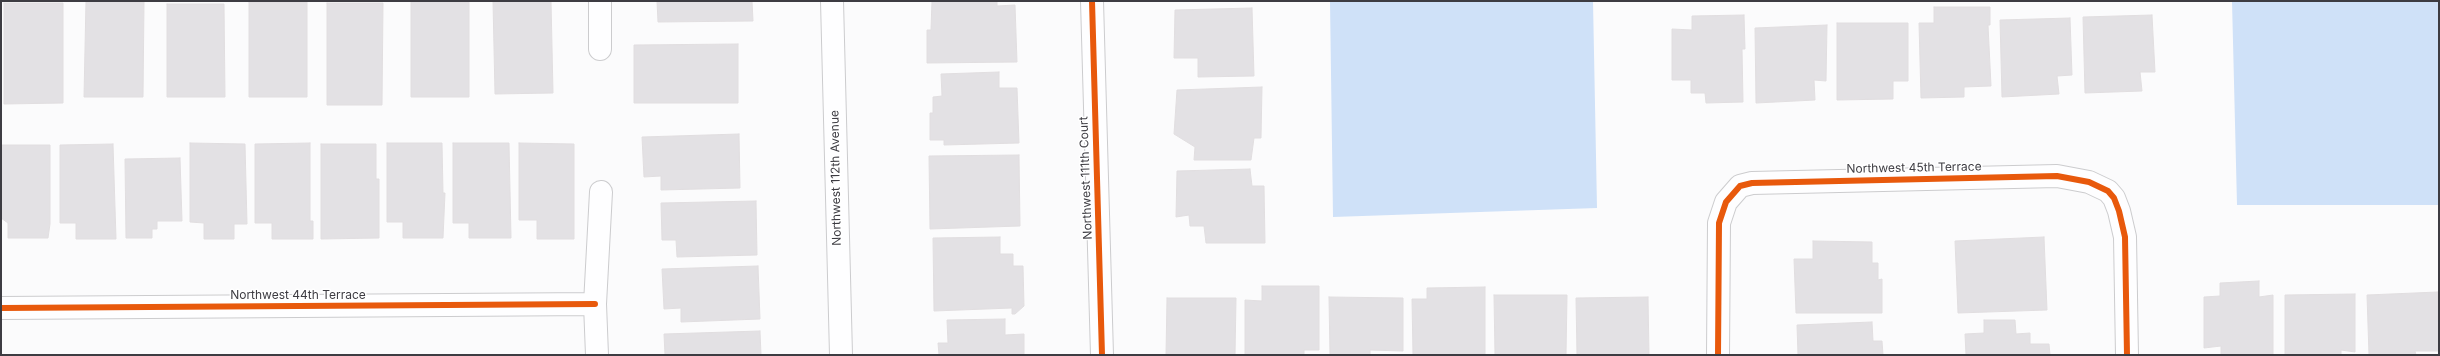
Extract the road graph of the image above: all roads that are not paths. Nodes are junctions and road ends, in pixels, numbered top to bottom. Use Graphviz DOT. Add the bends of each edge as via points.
graph roads {
  1 [pos="600,1"];
  2 [pos="832,1"];
  3 [pos="1092,1"];
  4 [pos="600,49"];
  5 [pos="601,192"];
  6 [pos="595,304"];
  7 [pos="1,308"];
  8 [pos="597,355"];
  9 [pos="841,355"];
  10 [pos="1102,355"];
  11 [pos="1718,355"];
  12 [pos="2127,355"];
  1 -- 4 [label="street"];
  2 -- 9 [label="street, Northwest 112th Avenue"];
  3 -- 10 [label="street, Northwest 111th Court"];
  5 -- 6 [label="street"];
  6 -- 7 [label="street, Northwest 44th Terrace"];
  6 -- 8 [label="street"];
  11 -- 12 [label="street, Northwest 45th Terrace" via="1718,237 1726,202 1740,186 1752,183 2057,176 2089,182 2108,191 2114,198 2123,223"];
}
